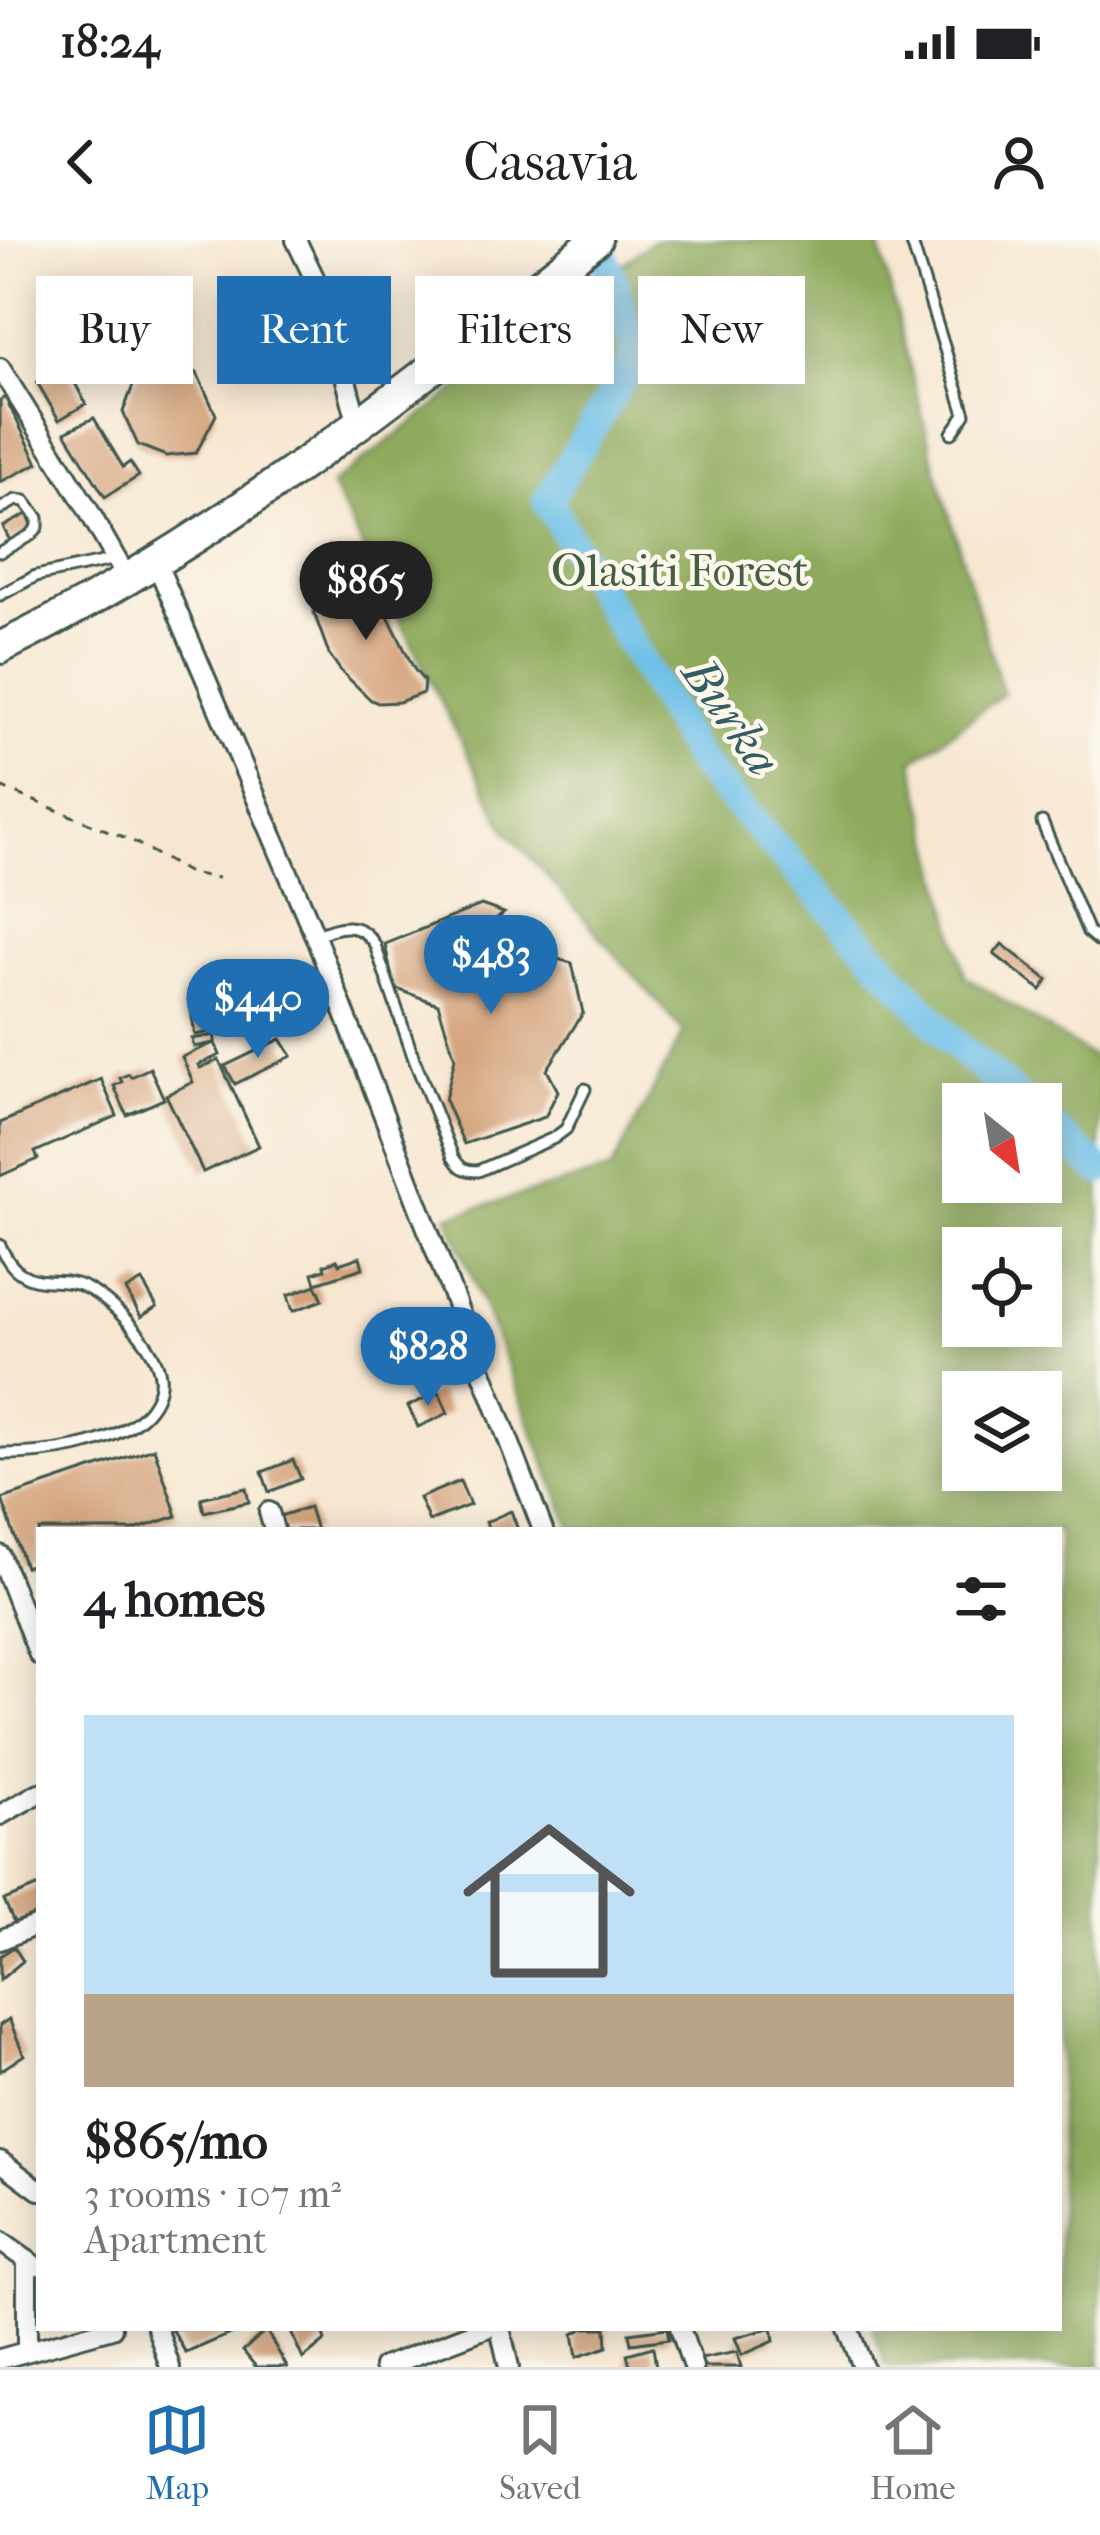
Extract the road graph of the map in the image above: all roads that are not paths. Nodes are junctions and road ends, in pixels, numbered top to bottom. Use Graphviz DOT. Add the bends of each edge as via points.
graph roads {
  1 [pos="296,240"];
  2 [pos="596,240"];
  3 [pos="911,240"];
  4 [pos="0,368"];
  5 [pos="358,425"];
  6 [pos="952,433"];
  7 [pos="0,509"];
  8 [pos="0,552"];
  9 [pos="157,564"];
  10 [pos="122,570"];
  11 [pos="0,595"];
  12 [pos="0,648"];
  13 [pos="1042,822"];
  14 [pos="315,936"];
  15 [pos="1100,942"];
  16 [pos="585,1089"];
  17 [pos="0,1245"];
  18 [pos="2,1454"];
  19 [pos="542,1527"];
  20 [pos="0,1555"];
  21 [pos="36,1646"];
  22 [pos="36,1795"];
  23 [pos="0,1815"];
  24 [pos="36,1925"];
  25 [pos="0,1940"];
  26 [pos="0,2161"];
  27 [pos="36,2188"];
  28 [pos="0,2242"];
  29 [pos="33,2264"];
  30 [pos="97,2331"];
  31 [pos="158,2331"];
  32 [pos="478,2331"];
  33 [pos="501,2331"];
  34 [pos="681,2331"];
  35 [pos="849,2331"];
  36 [pos="27,2351"];
  37 [pos="0,2359"];
  38 [pos="859,2366"];
  39 [pos="170,2367"];
  40 [pos="384,2367"];
  41 [pos="509,2367"];
  42 [pos="693,2367"];
  1 -- 5 [label="street" via="324,298"];
  2 -- 5 [label="highway"];
  3 -- 6 [label="lane" via="965,414"];
  4 -- 10 [label="street"];
  5 -- 9 [label="highway"];
  7 -- 8 [label="lane" via="25,501 38,527"];
  9 -- 10 [label="highway"];
  9 -- 14 [label="street"];
  10 -- 11 [label="lane" via="37,576"];
  10 -- 12 [label="highway"];
  13 -- 15 [label="lane" via="1088,932"];
  14 -- 16 [label="lane" via="349,926 369,934 460,1168 478,1171 554,1138"];
  14 -- 19 [label="street"];
  17 -- 18 [label="lane" via="23,1276 76,1283 111,1305 160,1372 156,1400 132,1425 88,1444"];
  20 -- 21 [label="street"];
  22 -- 23 [label="street"];
  24 -- 25 [label="street"];
  26 -- 27 [label="street"];
  28 -- 29 [label="street"];
  29 -- 36 [label="street"];
  30 -- 36 [label="street"];
  31 -- 39 [label="street"];
  32 -- 40 [label="street"];
  33 -- 41 [label="street"];
  34 -- 42 [label="street"];
  35 -- 38 [label="street"];
  36 -- 37 [label="street"];
}
